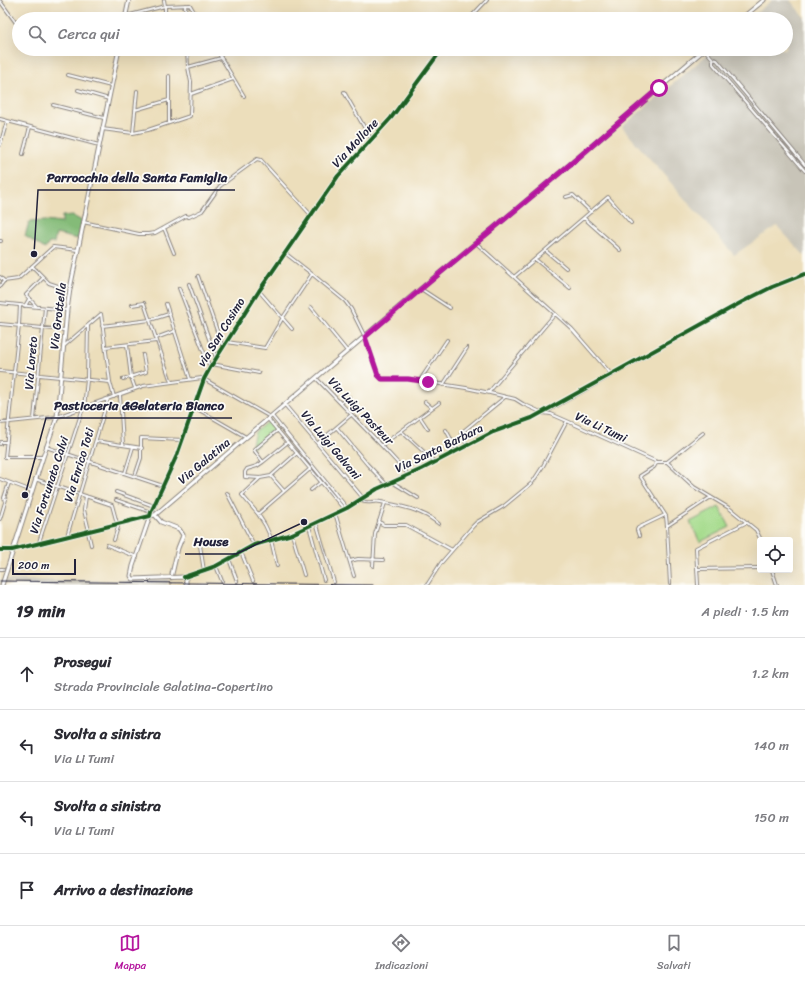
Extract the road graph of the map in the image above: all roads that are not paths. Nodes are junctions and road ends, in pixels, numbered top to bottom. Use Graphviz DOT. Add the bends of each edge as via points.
graph roads {
  1 [pos="129,0"];
  2 [pos="164,0"];
  3 [pos="487,0"];
  4 [pos="764,0"];
  5 [pos="0,1"];
  6 [pos="185,5"];
  7 [pos="165,6"];
  8 [pos="126,12"];
  9 [pos="145,12"];
  10 [pos="165,12"];
  11 [pos="186,12"];
  12 [pos="194,12"];
  13 [pos="476,12"];
  14 [pos="749,12"];
  15 [pos="12,17"];
  16 [pos="117,56"];
  17 [pos="187,56"];
  18 [pos="437,56"];
  19 [pos="696,56"];
  20 [pos="710,56"];
  21 [pos="221,58"];
  22 [pos="712,59"];
  23 [pos="188,67"];
  24 [pos="68,75"];
  25 [pos="169,76"];
  26 [pos="234,79"];
  27 [pos="111,86"];
  28 [pos="78,90"];
  29 [pos="136,91"];
  30 [pos="344,92"];
  31 [pos="191,94"];
  32 [pos="244,96"];
  33 [pos="109,99"];
  34 [pos="169,100"];
  35 [pos="54,105"];
  36 [pos="135,110"];
  37 [pos="104,118"];
  38 [pos="0,119"];
  39 [pos="7,120"];
  40 [pos="168,123"];
  41 [pos="30,127"];
  42 [pos="102,129"];
  43 [pos="133,133"];
  44 [pos="371,139"];
  45 [pos="0,145"];
  46 [pos="99,145"];
  47 [pos="23,154"];
  48 [pos="805,165"];
  49 [pos="805,172"];
  50 [pos="566,197"];
  51 [pos="591,212"];
  52 [pos="311,215"];
  53 [pos="584,218"];
  54 [pos="83,222"];
  55 [pos="632,223"];
  56 [pos="164,228"];
  57 [pos="476,243"];
  58 [pos="78,250"];
  59 [pos="546,250"];
  60 [pos="620,250"];
  61 [pos="174,253"];
  62 [pos="285,253"];
  63 [pos="535,259"];
  64 [pos="32,266"];
  65 [pos="566,268"];
  66 [pos="312,274"];
  67 [pos="805,274"];
  68 [pos="198,276"];
  69 [pos="0,277"];
  70 [pos="514,277"];
  71 [pos="43,278"];
  72 [pos="4,281"];
  73 [pos="190,284"];
  74 [pos="0,286"];
  75 [pos="58,286"];
  76 [pos="179,288"];
  77 [pos="570,288"];
  78 [pos="421,289"];
  79 [pos="259,291"];
  80 [pos="29,299"];
  81 [pos="0,303"];
  82 [pos="166,304"];
  83 [pos="20,305"];
  84 [pos="132,305"];
  85 [pos="25,306"];
  86 [pos="37,307"];
  87 [pos="311,307"];
  88 [pos="45,308"];
  89 [pos="450,308"];
  90 [pos="67,310"];
  91 [pos="169,314"];
  92 [pos="555,314"];
  93 [pos="282,319"];
  94 [pos="150,320"];
  95 [pos="0,324"];
  96 [pos="19,325"];
  97 [pos="88,325"];
  98 [pos="102,326"];
  99 [pos="43,328"];
  100 [pos="292,329"];
  101 [pos="64,330"];
  102 [pos="175,331"];
  103 [pos="365,337"];
  104 [pos="156,340"];
  105 [pos="447,340"];
  106 [pos="227,342"];
  107 [pos="127,345"];
  108 [pos="63,346"];
  109 [pos="105,347"];
  110 [pos="223,348"];
  111 [pos="467,348"];
  112 [pos="347,352"];
  113 [pos="143,355"];
  114 [pos="216,358"];
  115 [pos="212,364"];
  116 [pos="210,368"];
  117 [pos="0,371"];
  118 [pos="14,373"];
  119 [pos="259,373"];
  120 [pos="39,375"];
  121 [pos="612,375"];
  122 [pos="60,377"];
  123 [pos="131,377"];
  124 [pos="316,378"];
  125 [pos="123,379"];
  126 [pos="190,379"];
  127 [pos="204,379"];
  128 [pos="87,380"];
  129 [pos="420,380"];
  130 [pos="110,382"];
  131 [pos="171,382"];
  132 [pos="443,385"];
  133 [pos="135,388"];
  134 [pos="489,392"];
  135 [pos="120,394"];
  136 [pos="114,396"];
  137 [pos="349,397"];
  138 [pos="505,397"];
  139 [pos="108,399"];
  140 [pos="425,402"];
  141 [pos="341,403"];
  142 [pos="439,403"];
  143 [pos="285,405"];
  144 [pos="194,407"];
  145 [pos="84,408"];
  146 [pos="432,408"];
  147 [pos="543,413"];
  148 [pos="351,415"];
  149 [pos="57,417"];
  150 [pos="270,417"];
  151 [pos="420,417"];
  152 [pos="34,420"];
  153 [pos="567,421"];
  154 [pos="9,422"];
  155 [pos="0,423"];
  156 [pos="337,428"];
  157 [pos="428,429"];
  158 [pos="278,430"];
  159 [pos="446,430"];
  160 [pos="401,431"];
  161 [pos="703,433"];
  162 [pos="246,437"];
  163 [pos="183,440"];
  164 [pos="96,441"];
  165 [pos="7,442"];
  166 [pos="288,442"];
  167 [pos="0,443"];
  168 [pos="318,444"];
  169 [pos="123,445"];
  170 [pos="467,445"];
  171 [pos="382,446"];
  172 [pos="133,447"];
  173 [pos="46,448"];
  174 [pos="142,448"];
  175 [pos="457,450"];
  176 [pos="297,453"];
  177 [pos="68,455"];
  178 [pos="43,457"];
  179 [pos="89,462"];
  180 [pos="264,462"];
  181 [pos="435,462"];
  182 [pos="657,462"];
  183 [pos="667,462"];
  184 [pos="310,469"];
  185 [pos="125,473"];
  186 [pos="408,474"];
  187 [pos="134,476"];
  188 [pos="271,476"];
  189 [pos="260,478"];
  190 [pos="0,479"];
  191 [pos="35,479"];
  192 [pos="321,482"];
  193 [pos="392,482"];
  194 [pos="9,483"];
  195 [pos="386,484"];
  196 [pos="163,486"];
  197 [pos="57,487"];
  198 [pos="311,490"];
  199 [pos="32,491"];
  200 [pos="284,491"];
  201 [pos="116,492"];
  202 [pos="227,493"];
  203 [pos="79,494"];
  204 [pos="86,496"];
  205 [pos="711,497"];
  206 [pos="363,498"];
  207 [pos="418,498"];
  208 [pos="116,500"];
  209 [pos="360,500"];
  210 [pos="385,503"];
  211 [pos="154,506"];
  212 [pos="348,508"];
  213 [pos="344,509"];
  214 [pos="151,512"];
  215 [pos="335,513"];
  216 [pos="258,514"];
  217 [pos="155,515"];
  218 [pos="665,515"];
  219 [pos="150,516"];
  220 [pos="0,519"];
  221 [pos="379,521"];
  222 [pos="316,522"];
  223 [pos="747,522"];
  224 [pos="439,524"];
  225 [pos="117,525"];
  226 [pos="309,526"];
  227 [pos="667,526"];
  228 [pos="89,532"];
  229 [pos="292,534"];
  230 [pos="639,536"];
  231 [pos="66,537"];
  232 [pos="760,537"];
  233 [pos="199,539"];
  234 [pos="114,540"];
  235 [pos="271,540"];
  236 [pos="39,544"];
  237 [pos="91,545"];
  238 [pos="107,545"];
  239 [pos="254,545"];
  240 [pos="0,550"];
  241 [pos="12,550"];
  242 [pos="452,550"];
  243 [pos="241,552"];
  244 [pos="136,557"];
  245 [pos="229,559"];
  246 [pos="373,560"];
  247 [pos="383,560"];
  248 [pos="350,561"];
  249 [pos="216,566"];
  250 [pos="277,566"];
  251 [pos="373,566"];
  252 [pos="757,568"];
  253 [pos="697,569"];
  254 [pos="204,571"];
  255 [pos="773,573"];
  256 [pos="172,574"];
  257 [pos="304,575"];
  258 [pos="354,576"];
  259 [pos="184,577"];
  260 [pos="324,580"];
  261 [pos="222,581"];
  262 [pos="237,581"];
  263 [pos="253,581"];
  264 [pos="334,582"];
  265 [pos="2,583"];
  266 [pos="186,584"];
  267 [pos="670,584"];
  268 [pos="427,585"];
  269 [pos="698,585"];
  270 [pos="777,585"];
  1 -- 8 [label="street"];
  2 -- 7 [label="street"];
  3 -- 13 [label="street"];
  4 -- 14 [label="street"];
  5 -- 15 [label="street"];
  6 -- 7 [label="street"];
  6 -- 11 [label="street"];
  6 -- 12 [label="street" via="190,5"];
  7 -- 9 [label="street"];
  7 -- 10 [label="street"];
  16 -- 27 [label="street, Via Grottella"];
  17 -- 23 [label="street"];
  18 -- 44 [label="street, Via Mollone" via="391,118"];
  19 -- 57 [label="street, Via Galatina"];
  20 -- 22 [label="street"];
  21 -- 23 [label="street"];
  21 -- 26 [label="street"];
  22 -- 48 [label="street" via="717,60"];
  22 -- 49 [label="street" via="713,64"];
  23 -- 31 [label="street"];
  24 -- 27 [label="street"];
  25 -- 34 [label="street"];
  26 -- 31 [label="street"];
  26 -- 32 [label="street"];
  27 -- 33 [label="street, Via Grottella"];
  28 -- 33 [label="street"];
  29 -- 36 [label="street"];
  30 -- 44 [label="street"];
  31 -- 40 [label="street" via="190,116"];
  33 -- 37 [label="street, Via Grottella"];
  34 -- 36 [label="street"];
  34 -- 40 [label="street"];
  35 -- 37 [label="street"];
  36 -- 43 [label="street"];
  37 -- 42 [label="street, Via Grottella"];
  38 -- 39 [label="street"];
  39 -- 41 [label="street"];
  39 -- 45 [label="street"];
  40 -- 43 [label="street"];
  41 -- 46 [label="street"];
  41 -- 47 [label="street"];
  42 -- 43 [label="street"];
  42 -- 46 [label="street, Via Grottella"];
  44 -- 52 [label="street, Via Mollone" via="338,176"];
  46 -- 54 [label="street, Via Grottella"];
  50 -- 51 [label="street" via="574,195"];
  51 -- 53 [label="street"];
  51 -- 55 [label="street" via="608,197"];
  52 -- 56 [label="street" via="257,159 220,186 202,211"];
  52 -- 62 [label="street, Via Mollone"];
  53 -- 59 [label="street"];
  53 -- 60 [label="street"];
  54 -- 56 [label="street" via="148,234"];
  54 -- 58 [label="street, Via Grottella"];
  56 -- 61 [label="street"];
  57 -- 70 [label="street"];
  57 -- 78 [label="street, Via Galatina"];
  58 -- 64 [label="street" via="53,247"];
  58 -- 90 [label="street, Via Grottella"];
  59 -- 63 [label="street"];
  59 -- 65 [label="street"];
  62 -- 66 [label="street"];
  62 -- 79 [label="street, via San Cosimo"];
  63 -- 70 [label="street"];
  63 -- 77 [label="street"];
  64 -- 71 [label="street"];
  64 -- 72 [label="street" via="18,279"];
  66 -- 93 [label="street"];
  66 -- 103 [label="street" via="345,301"];
  67 -- 121 [label="street" via="748,299"];
  68 -- 110 [label="street"];
  69 -- 72 [label="street"];
  70 -- 92 [label="street"];
  71 -- 75 [label="street"];
  71 -- 80 [label="street" via="26,295"];
  72 -- 74 [label="street"];
  73 -- 114 [label="street"];
  76 -- 116 [label="street"];
  78 -- 89 [label="street"];
  78 -- 103 [label="street, Via Galatina"];
  79 -- 93 [label="street"];
  79 -- 106 [label="street, via San Cosimo"];
  80 -- 85 [label="street"];
  80 -- 86 [label="street"];
  81 -- 83 [label="street"];
  82 -- 91 [label="street"];
  83 -- 85 [label="street"];
  83 -- 96 [label="street"];
  84 -- 94 [label="street" via="144,303"];
  85 -- 86 [label="street"];
  86 -- 88 [label="street"];
  87 -- 112 [label="street"];
  88 -- 90 [label="street"];
  88 -- 99 [label="street, Via Loreto"];
  90 -- 101 [label="street, Via Grottella"];
  91 -- 94 [label="street"];
  91 -- 102 [label="street"];
  92 -- 121 [label="street" via="572,329"];
  92 -- 134 [label="street"];
  93 -- 100 [label="street"];
  93 -- 106 [label="street" via="265,348"];
  94 -- 98 [label="street"];
  94 -- 104 [label="street"];
  95 -- 96 [label="street"];
  96 -- 99 [label="street"];
  96 -- 118 [label="street"];
  97 -- 98 [label="street" via="101,314"];
  97 -- 108 [label="street"];
  97 -- 128 [label="street, Via Fortunato Calvi"];
  98 -- 109 [label="street"];
  99 -- 101 [label="street"];
  99 -- 120 [label="street, Via Loreto"];
  101 -- 108 [label="street, Via Grottella"];
  102 -- 104 [label="street"];
  102 -- 126 [label="street"];
  103 -- 112 [label="street, Via Galatina"];
  103 -- 129 [label="street, Via Li Tumi" via="380,378"];
  104 -- 107 [label="street"];
  104 -- 131 [label="street"];
  105 -- 129 [label="street"];
  106 -- 110 [label="street, via San Cosimo"];
  107 -- 109 [label="street"];
  107 -- 123 [label="street"];
  108 -- 122 [label="street, Via Grottella"];
  109 -- 130 [label="street"];
  110 -- 114 [label="street, via San Cosimo"];
  111 -- 132 [label="street"];
  112 -- 124 [label="street, Via Galatina"];
  113 -- 123 [label="street" via="146,372"];
  114 -- 115 [label="street, via San Cosimo"];
  115 -- 116 [label="street, via San Cosimo"];
  115 -- 119 [label="street"];
  116 -- 127 [label="street, via San Cosimo"];
  117 -- 118 [label="street"];
  118 -- 120 [label="street"];
  118 -- 154 [label="street"];
  120 -- 122 [label="street"];
  120 -- 152 [label="street, Via Loreto"];
  121 -- 147 [label="street"];
  122 -- 128 [label="street"];
  122 -- 149 [label="street, Via Grottella"];
  123 -- 125 [label="street"];
  123 -- 133 [label="street"];
  124 -- 141 [label="street, Via Luigi Pasteur"];
  124 -- 143 [label="street, Via Galatina"];
  126 -- 127 [label="street"];
  126 -- 131 [label="street"];
  127 -- 144 [label="street, via San Cosimo"];
  127 -- 150 [label="street"];
  128 -- 130 [label="street"];
  128 -- 145 [label="street, Via Fortunato Calvi"];
  129 -- 132 [label="street, Via Li Tumi"];
  130 -- 136 [label="street"];
  131 -- 133 [label="street"];
  132 -- 134 [label="street, Via Li Tumi"];
  133 -- 135 [label="street"];
  134 -- 138 [label="street, Via Li Tumi"];
  135 -- 136 [label="street"];
  135 -- 169 [label="street"];
  136 -- 139 [label="street"];
  137 -- 141 [label="street"];
  138 -- 147 [label="street, Via Li Tumi" via="515,399"];
  138 -- 170 [label="street" via="461,433"];
  139 -- 145 [label="street"];
  139 -- 164 [label="street, Via Enrico Toti"];
  140 -- 146 [label="street"];
  141 -- 148 [label="street, Via Luigi Pasteur"];
  142 -- 146 [label="street"];
  143 -- 150 [label="street, Via Galatina"];
  143 -- 168 [label="street, Via Luigi Galvani"];
  144 -- 162 [label="street"];
  144 -- 163 [label="street, via San Cosimo"];
  145 -- 149 [label="street"];
  145 -- 177 [label="street, Via Fortunato Calvi"];
  146 -- 151 [label="street"];
  147 -- 153 [label="street, Via Li Tumi"];
  147 -- 170 [label="street, Via Santa Barbara"];
  148 -- 156 [label="street"];
  148 -- 171 [label="street, Via Luigi Pasteur"];
  149 -- 152 [label="street"];
  149 -- 173 [label="street, Via Grottella"];
  150 -- 158 [label="street"];
  150 -- 162 [label="street, Via Galatina"];
  150 -- 212 [label="street"];
  151 -- 157 [label="street"];
  151 -- 160 [label="street"];
  152 -- 154 [label="street"];
  153 -- 182 [label="street, Via Li Tumi"];
  153 -- 242 [label="street" via="532,483 504,506 477,522"];
  154 -- 155 [label="street"];
  154 -- 165 [label="street"];
  156 -- 168 [label="street"];
  156 -- 195 [label="street"];
  158 -- 166 [label="street"];
  158 -- 180 [label="street" via="254,450"];
  159 -- 175 [label="street"];
  160 -- 171 [label="street"];
  160 -- 181 [label="street"];
  161 -- 183 [label="street"];
  162 -- 217 [label="street, Via Galatina"];
  163 -- 174 [label="street" via="141,438"];
  163 -- 196 [label="street, via San Cosimo"];
  164 -- 169 [label="street"];
  164 -- 179 [label="street, Via Enrico Toti"];
  165 -- 167 [label="street"];
  165 -- 178 [label="street" via="5,457"];
  166 -- 176 [label="street"];
  166 -- 180 [label="street"];
  168 -- 206 [label="street, Via Luigi Galvani"];
  169 -- 172 [label="street"];
  170 -- 175 [label="street, Via Santa Barbara"];
  171 -- 186 [label="street, Via Luigi Pasteur"];
  172 -- 174 [label="street"];
  172 -- 185 [label="street"];
  173 -- 177 [label="street"];
  173 -- 178 [label="street, Via Grottella"];
  174 -- 187 [label="street"];
  175 -- 181 [label="street, Via Santa Barbara"];
  176 -- 184 [label="street"];
  176 -- 188 [label="street"];
  177 -- 179 [label="street"];
  177 -- 197 [label="street, Via Fortunato Calvi"];
  178 -- 191 [label="street, Via Grottella"];
  179 -- 185 [label="street"];
  179 -- 203 [label="street, Via Enrico Toti"];
  180 -- 189 [label="street" via="244,472 245,478"];
  181 -- 186 [label="street, Via Santa Barbara"];
  182 -- 183 [label="street, Via Li Tumi"];
  182 -- 218 [label="street" via="640,476"];
  183 -- 205 [label="street" via="691,484"];
  184 -- 192 [label="street"];
  184 -- 200 [label="street"];
  185 -- 187 [label="street"];
  186 -- 193 [label="street, Via Santa Barbara"];
  187 -- 196 [label="street"];
  188 -- 189 [label="street"];
  188 -- 200 [label="street"];
  189 -- 216 [label="street" via="242,495"];
  190 -- 194 [label="street"];
  191 -- 197 [label="street"];
  191 -- 199 [label="street, Via Grottella"];
  192 -- 198 [label="street"];
  192 -- 213 [label="street"];
  193 -- 195 [label="street, Via Santa Barbara"];
  193 -- 207 [label="street"];
  194 -- 199 [label="street"];
  194 -- 220 [label="street"];
  195 -- 206 [label="street, Via Santa Barbara"];
  196 -- 211 [label="street, via San Cosimo"];
  197 -- 203 [label="street"];
  197 -- 236 [label="street, Via Fortunato Calvi"];
  199 -- 241 [label="street, Via Grottella"];
  200 -- 216 [label="street"];
  201 -- 211 [label="street"];
  202 -- 239 [label="street"];
  203 -- 204 [label="street"];
  203 -- 231 [label="street, Via Enrico Toti"];
  204 -- 225 [label="street" via="112,505"];
  204 -- 228 [label="street" via="84,510"];
  205 -- 223 [label="street"];
  205 -- 227 [label="street"];
  206 -- 209 [label="street, Via Santa Barbara"];
  208 -- 214 [label="street"];
  209 -- 210 [label="street"];
  209 -- 212 [label="street, Via Santa Barbara"];
  210 -- 221 [label="street"];
  210 -- 224 [label="street" via="424,514"];
  211 -- 214 [label="street, via San Cosimo"];
  212 -- 213 [label="street, Via Santa Barbara"];
  213 -- 215 [label="street, Via Santa Barbara"];
  214 -- 219 [label="street, via San Cosimo"];
  215 -- 222 [label="street, Via Santa Barbara"];
  215 -- 248 [label="street"];
  216 -- 235 [label="street"];
  217 -- 219 [label="street, Via Galatina"];
  217 -- 256 [label="street" via="161,522 179,529 183,535"];
  218 -- 227 [label="street"];
  218 -- 230 [label="street" via="638,528"];
  219 -- 225 [label="street, Via Galatina"];
  219 -- 244 [label="street"];
  221 -- 242 [label="street" via="384,525 406,525"];
  221 -- 246 [label="street"];
  222 -- 226 [label="street, Via Santa Barbara"];
  222 -- 264 [label="street"];
  223 -- 232 [label="street"];
  223 -- 253 [label="street" via="696,548"];
  225 -- 228 [label="street, Via Galatina"];
  225 -- 234 [label="street"];
  226 -- 229 [label="street, Via Santa Barbara"];
  226 -- 260 [label="street"];
  227 -- 267 [label="street"];
  228 -- 231 [label="street, Via Galatina"];
  228 -- 237 [label="street"];
  229 -- 235 [label="street, Via Santa Barbara"];
  229 -- 257 [label="street"];
  231 -- 236 [label="street, Via Galatina"];
  233 -- 254 [label="street"];
  235 -- 239 [label="street, Via Santa Barbara"];
  235 -- 250 [label="street"];
  236 -- 241 [label="street, Via Galatina"];
  238 -- 244 [label="street"];
  239 -- 243 [label="street, Via Santa Barbara"];
  240 -- 241 [label="street"];
  241 -- 265 [label="street, Via Grottella"];
  242 -- 268 [label="street"];
  243 -- 245 [label="street, Via Santa Barbara"];
  243 -- 263 [label="street"];
  244 -- 259 [label="street" via="131,576 133,579"];
  245 -- 249 [label="street, Via Santa Barbara"];
  245 -- 262 [label="street"];
  246 -- 247 [label="street"];
  246 -- 248 [label="street"];
  246 -- 251 [label="street"];
  248 -- 258 [label="street"];
  249 -- 254 [label="street, Via Santa Barbara"];
  249 -- 261 [label="street"];
  252 -- 253 [label="street"];
  253 -- 269 [label="street"];
  254 -- 259 [label="street, Via Santa Barbara"];
  255 -- 270 [label="street"];
  259 -- 266 [label="street"];
}
